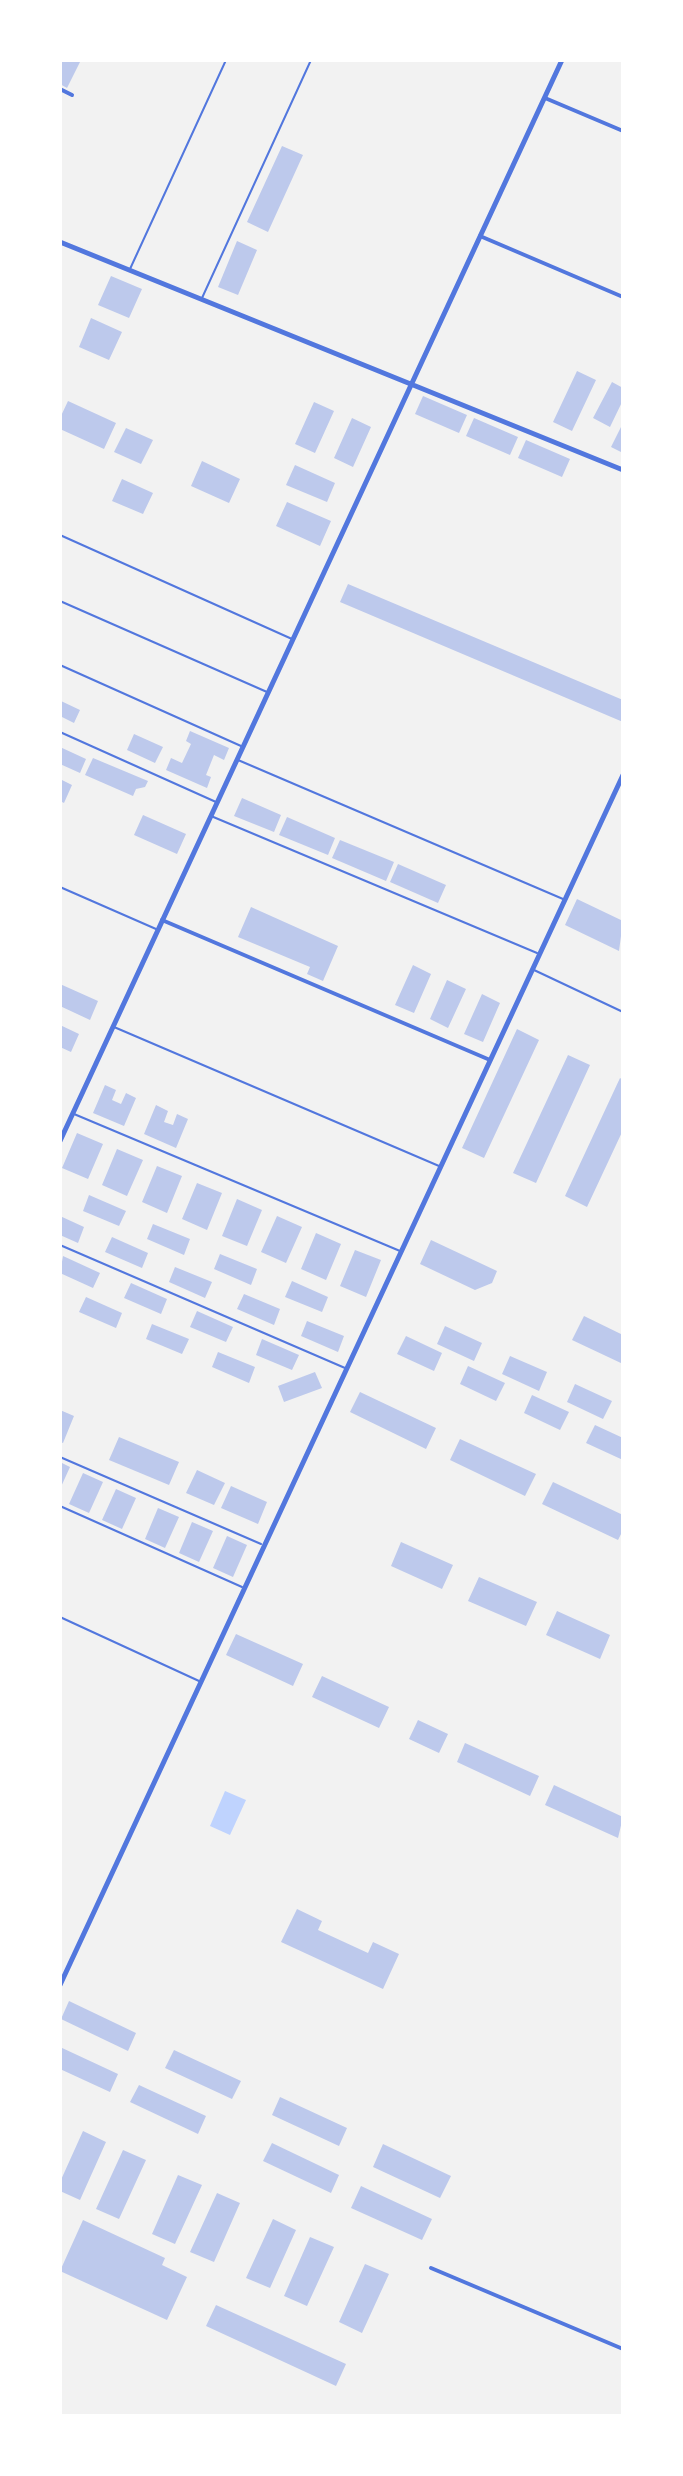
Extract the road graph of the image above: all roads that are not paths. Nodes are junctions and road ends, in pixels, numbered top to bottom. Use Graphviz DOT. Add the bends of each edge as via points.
graph roads {
  1 [pos="226,60"];
  2 [pos="311,60"];
  3 [pos="562,60"];
  4 [pos="60,89"];
  5 [pos="72,95"];
  6 [pos="545,98"];
  7 [pos="623,131"];
  8 [pos="480,236"];
  9 [pos="60,242"];
  10 [pos="129,270"];
  11 [pos="623,297"];
  12 [pos="201,299"];
  13 [pos="411,382"];
  14 [pos="623,470"];
  15 [pos="60,535"];
  16 [pos="60,601"];
  17 [pos="292,639"];
  18 [pos="60,665"];
  19 [pos="267,692"];
  20 [pos="60,732"];
  21 [pos="243,746"];
  22 [pos="237,759"];
  23 [pos="623,775"];
  24 [pos="216,803"];
  25 [pos="210,816"];
  26 [pos="60,887"];
  27 [pos="564,899"];
  28 [pos="162,920"];
  29 [pos="157,930"];
  30 [pos="539,953"];
  31 [pos="532,969"];
  32 [pos="623,1012"];
  33 [pos="113,1026"];
  34 [pos="490,1060"];
  35 [pos="73,1114"];
  36 [pos="60,1141"];
  37 [pos="440,1166"];
  38 [pos="60,1245"];
  39 [pos="400,1251"];
  40 [pos="345,1368"];
  41 [pos="60,1457"];
  42 [pos="60,1506"];
  43 [pos="262,1545"];
  44 [pos="242,1587"];
  45 [pos="60,1617"];
  46 [pos="199,1681"];
  47 [pos="60,1985"];
  48 [pos="431,2268"];
  49 [pos="623,2349"];
  1 -- 10 [label="lane"];
  2 -- 12 [label="lane"];
  3 -- 6 [label="street"];
  4 -- 5 [label="street"];
  6 -- 7 [label="street"];
  6 -- 8 [label="street"];
  8 -- 11 [label="street"];
  8 -- 13 [label="street"];
  9 -- 10 [label="street"];
  10 -- 12 [label="street"];
  12 -- 13 [label="street"];
  13 -- 14 [label="street"];
  13 -- 17 [label="street"];
  15 -- 17 [label="lane"];
  16 -- 19 [label="lane"];
  17 -- 19 [label="street"];
  18 -- 21 [label="lane"];
  19 -- 21 [label="street"];
  20 -- 24 [label="lane"];
  21 -- 22 [label="street"];
  22 -- 24 [label="street"];
  22 -- 27 [label="lane"];
  23 -- 27 [label="street"];
  24 -- 25 [label="street"];
  25 -- 28 [label="street"];
  25 -- 30 [label="lane"];
  26 -- 29 [label="lane"];
  27 -- 30 [label="street"];
  28 -- 29 [label="street"];
  28 -- 34 [label="street"];
  29 -- 33 [label="street"];
  30 -- 31 [label="street"];
  31 -- 32 [label="lane"];
  31 -- 34 [label="street"];
  33 -- 35 [label="street"];
  33 -- 37 [label="lane"];
  34 -- 37 [label="street"];
  35 -- 36 [label="street"];
  35 -- 39 [label="lane"];
  37 -- 39 [label="street"];
  38 -- 40 [label="lane"];
  39 -- 40 [label="street"];
  40 -- 43 [label="street"];
  41 -- 43 [label="lane"];
  42 -- 44 [label="lane"];
  43 -- 44 [label="street"];
  44 -- 46 [label="street"];
  45 -- 46 [label="lane"];
  46 -- 47 [label="street"];
  48 -- 49 [label="street"];
}
